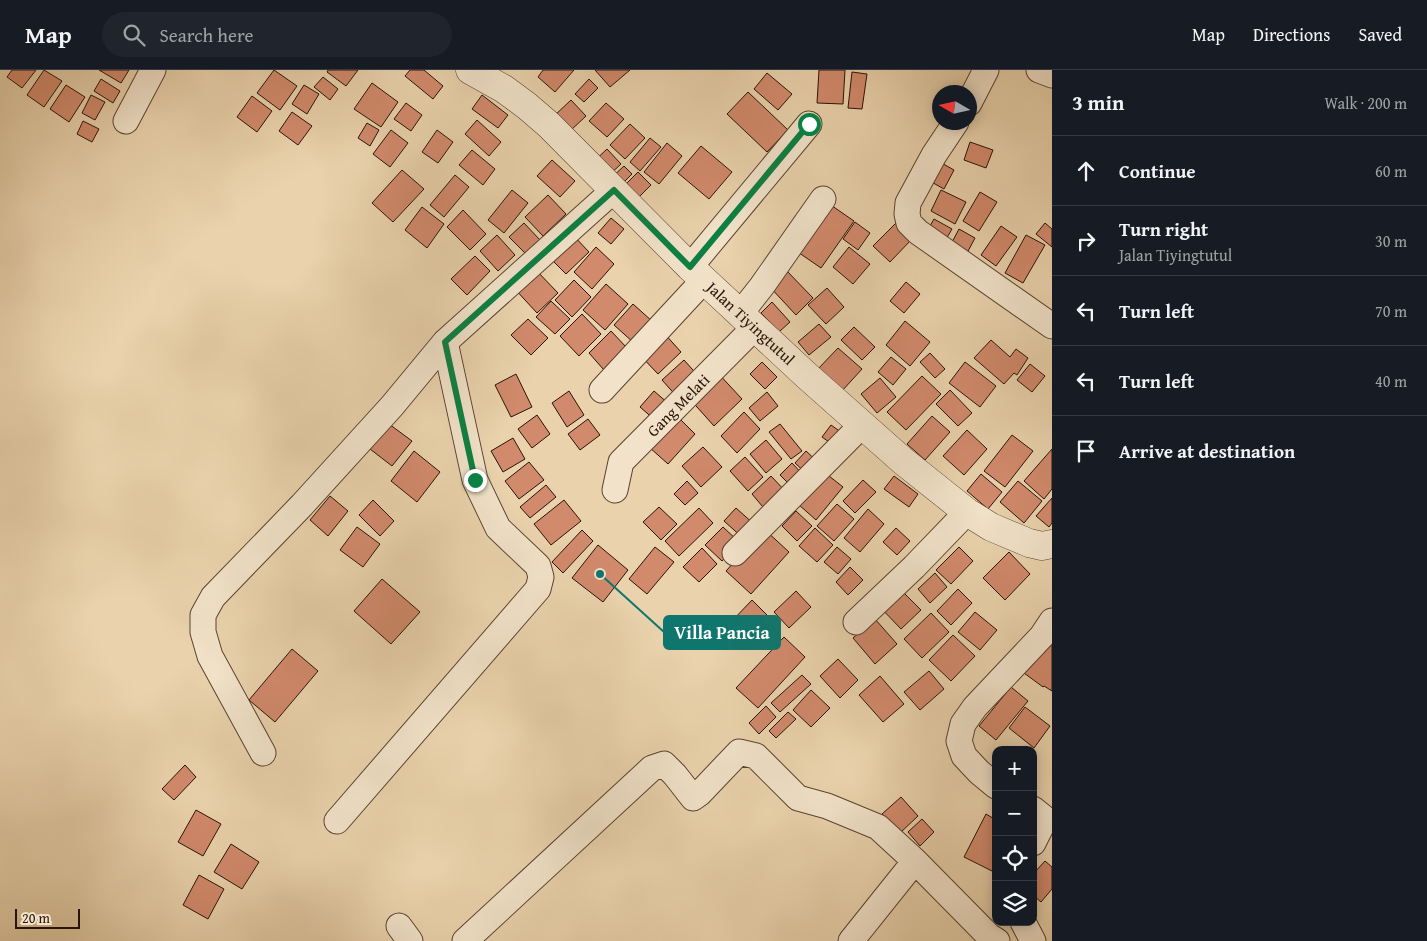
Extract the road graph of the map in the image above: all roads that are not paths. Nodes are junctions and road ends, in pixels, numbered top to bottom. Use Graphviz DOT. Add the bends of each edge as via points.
graph roads {
  1 [pos="153,70"];
  2 [pos="470,70"];
  3 [pos="986,70"];
  4 [pos="1039,70"];
  5 [pos="1052,75"];
  6 [pos="977,89"];
  7 [pos="126,121"];
  8 [pos="809,124"];
  9 [pos="951,130"];
  10 [pos="614,190"];
  11 [pos="823,199"];
  12 [pos="697,274"];
  13 [pos="747,320"];
  14 [pos="1052,326"];
  15 [pos="445,342"];
  16 [pos="602,390"];
  17 [pos="862,425"];
  18 [pos="615,490"];
  19 [pos="967,512"];
  20 [pos="1052,544"];
  21 [pos="735,553"];
  22 [pos="1052,621"];
  23 [pos="856,622"];
  24 [pos="263,753"];
  25 [pos="992,783"];
  26 [pos="1037,812"];
  27 [pos="337,821"];
  28 [pos="1037,835"];
  29 [pos="915,861"];
  30 [pos="1025,926"];
  31 [pos="466,941"];
  32 [pos="851,941"];
  33 [pos="997,941"];
  34 [pos="1033,941"];
  1 -- 7 [label="street"];
  2 -- 10 [label="street, Jalan Tiyingtutul" via="527,106"];
  3 -- 6 [label="street"];
  4 -- 5 [label="street"];
  8 -- 12 [label="street"];
  9 -- 14 [label="street" via="908,203 909,223"];
  10 -- 12 [label="street, Jalan Tiyingtutul"];
  10 -- 15 [label="street"];
  11 -- 13 [label="street, Gang Melati" via="762,286"];
  12 -- 13 [label="street, Jalan Tiyingtutul"];
  12 -- 16 [label="street"];
  13 -- 17 [label="street, Jalan Tiyingtutul"];
  13 -- 18 [label="street, Gang Melati" via="621,462"];
  15 -- 24 [label="street" via="302,505 213,597 203,615 203,632 210,656"];
  15 -- 27 [label="street" via="475,480 498,528 538,566 541,577 538,589"];
  17 -- 19 [label="street, Jalan Tiyingtutul"];
  17 -- 21 [label="street"];
  19 -- 20 [label="street, Jalan Tiyingtutul" via="991,527 1029,543"];
  19 -- 23 [label="street"];
  22 -- 25 [label="street" via="963,724 959,741 964,756"];
  26 -- 28 [label="street" via="1043,817"];
  29 -- 31 [label="street" via="878,827 798,798 756,756 740,752 692,798 664,764 652,768"];
  29 -- 32 [label="street"];
  29 -- 33 [label="street"];
  30 -- 34 [label="street"];
}
